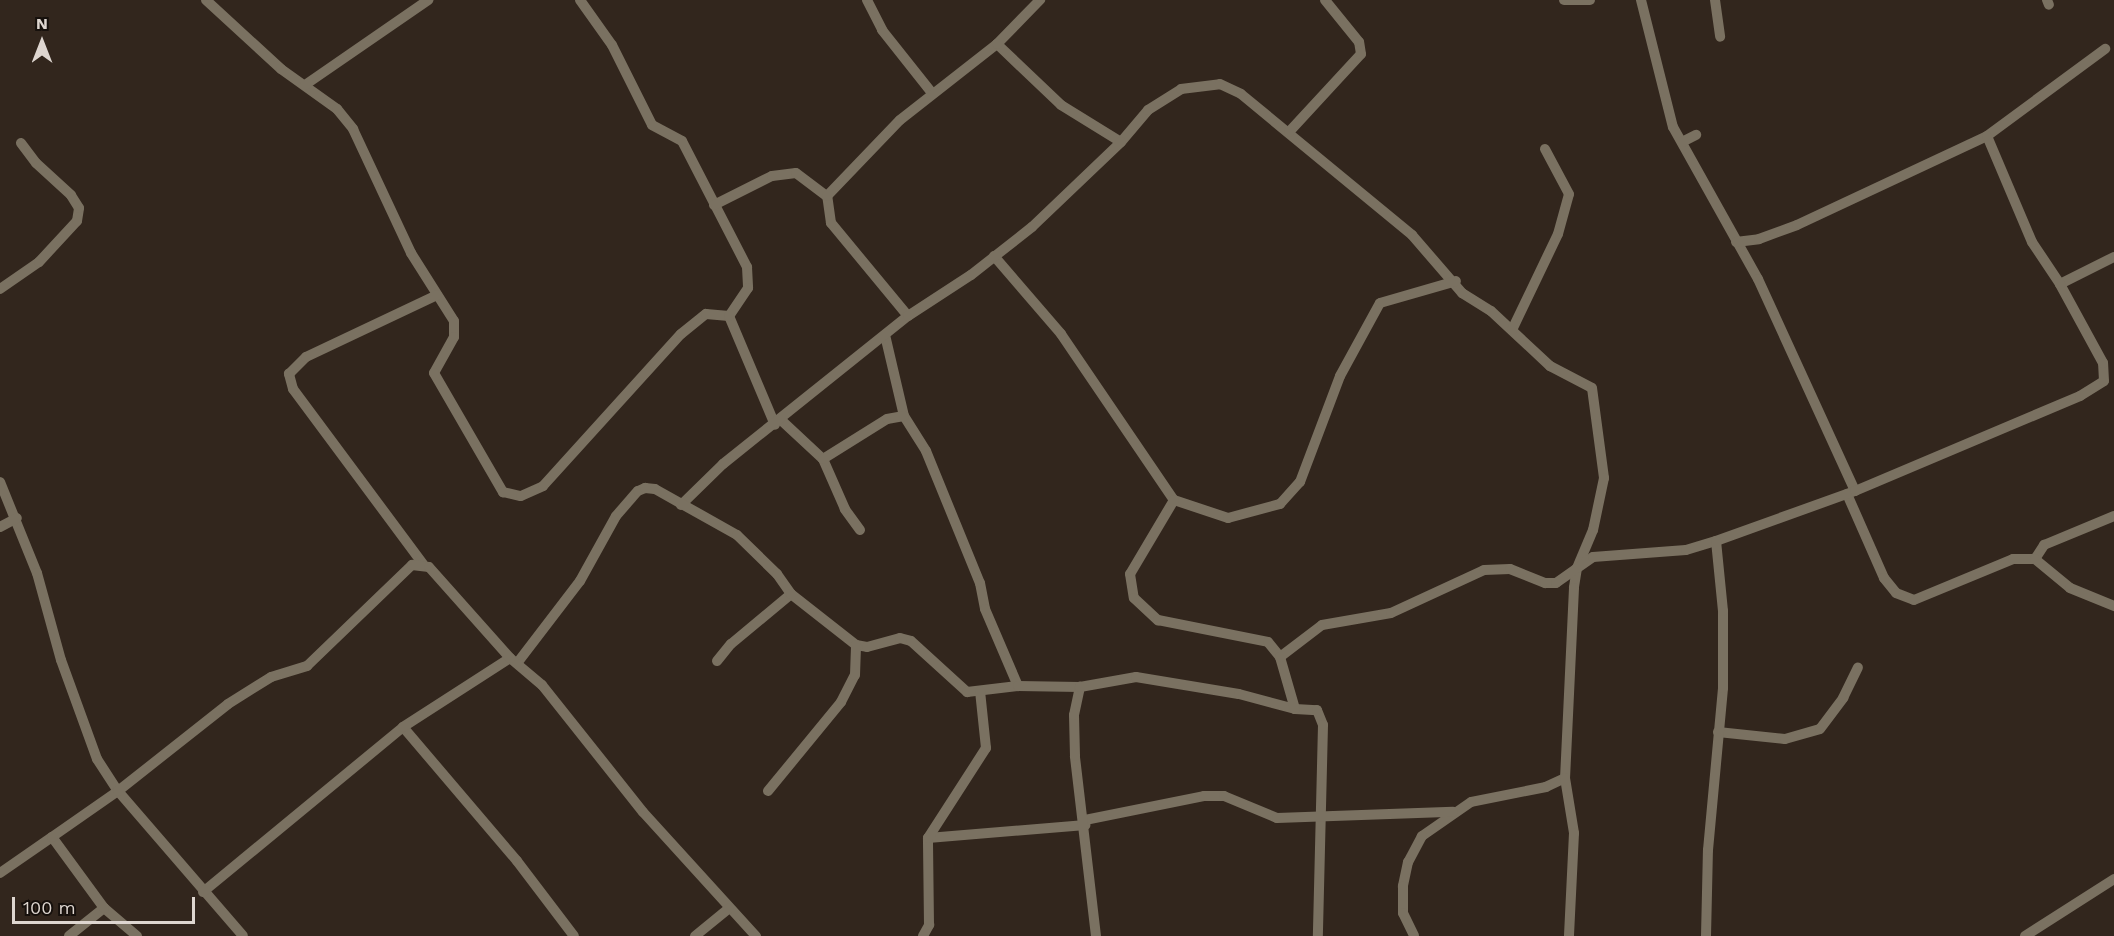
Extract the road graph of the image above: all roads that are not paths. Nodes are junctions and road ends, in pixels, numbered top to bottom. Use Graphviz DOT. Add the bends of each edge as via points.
graph roads {
  1 [pos="206,0"];
  2 [pos="428,0"];
  3 [pos="580,0"];
  4 [pos="867,0"];
  5 [pos="1040,0"];
  6 [pos="1325,0"];
  7 [pos="1564,0"];
  8 [pos="1590,0"];
  9 [pos="1641,0"];
  10 [pos="1714,0"];
  11 [pos="1720,37"];
  12 [pos="997,44"];
  13 [pos="2105,49"];
  14 [pos="305,85"];
  15 [pos="932,93"];
  16 [pos="1289,132"];
  17 [pos="1696,135"];
  18 [pos="1987,136"];
  19 [pos="1121,142"];
  20 [pos="1682,142"];
  21 [pos="21,143"];
  22 [pos="1545,149"];
  23 [pos="827,196"];
  24 [pos="714,206"];
  25 [pos="1736,242"];
  26 [pos="994,256"];
  27 [pos="2114,257"];
  28 [pos="1456,281"];
  29 [pos="2060,284"];
  30 [pos="0,289"];
  31 [pos="438,295"];
  32 [pos="729,316"];
  33 [pos="909,316"];
  34 [pos="1512,330"];
  35 [pos="885,335"];
  36 [pos="904,416"];
  37 [pos="778,423"];
  38 [pos="823,459"];
  39 [pos="0,482"];
  40 [pos="1851,493"];
  41 [pos="1174,500"];
  42 [pos="681,504"];
  43 [pos="2114,516"];
  44 [pos="17,518"];
  45 [pos="0,527"];
  46 [pos="860,530"];
  47 [pos="1716,541"];
  48 [pos="2036,559"];
  49 [pos="423,564"];
  50 [pos="1577,568"];
  51 [pos="790,594"];
  52 [pos="2114,606"];
  53 [pos="856,645"];
  54 [pos="1280,657"];
  55 [pos="514,660"];
  56 [pos="717,661"];
  57 [pos="1858,668"];
  58 [pos="1018,686"];
  59 [pos="1080,687"];
  60 [pos="980,691"];
  61 [pos="1295,709"];
  62 [pos="403,727"];
  63 [pos="1718,732"];
  64 [pos="1565,778"];
  65 [pos="118,791"];
  66 [pos="768,791"];
  67 [pos="1454,812"];
  68 [pos="1320,819"];
  69 [pos="1085,820"];
  70 [pos="52,837"];
  71 [pos="928,838"];
  72 [pos="0,873"];
  73 [pos="2114,879"];
  74 [pos="203,892"];
  75 [pos="104,908"];
  76 [pos="728,909"];
  77 [pos="69,936"];
  78 [pos="136,936"];
  79 [pos="243,936"];
  80 [pos="574,936"];
  81 [pos="695,936"];
  82 [pos="756,936"];
  83 [pos="923,936"];
  84 [pos="1096,936"];
  85 [pos="1318,936"];
  86 [pos="1414,936"];
  87 [pos="1569,936"];
  88 [pos="1706,936"];
  89 [pos="2025,936"];
  1 -- 14 [label="street" via="281,69"];
  2 -- 14 [label="street"];
  3 -- 24 [label="street" via="612,45 652,125 682,141"];
  4 -- 15 [label="street" via="882,30"];
  5 -- 12 [label="street"];
  6 -- 16 [label="street" via="1359,42 1361,54"];
  7 -- 8 [label="street"];
  9 -- 20 [label="street" via="1674,127"];
  10 -- 11 [label="street"];
  12 -- 15 [label="street"];
  12 -- 19 [label="street" via="1061,105"];
  13 -- 18 [label="street"];
  14 -- 31 [label="street" via="337,109 353,129 411,253"];
  15 -- 23 [label="street" via="866,152"];
  16 -- 19 [label="street" via="1241,94 1220,84 1207,84 1180,89 1160,101"];
  16 -- 28 [label="street" via="1412,235"];
  17 -- 20 [label="street"];
  18 -- 25 [label="street" via="1797,225 1759,239"];
  18 -- 29 [label="street" via="2032,242"];
  19 -- 26 [label="street" via="1032,227"];
  20 -- 25 [label="street"];
  21 -- 30 [label="street" via="79,208 77,221 39,262"];
  22 -- 34 [label="street" via="1569,194 1558,234"];
  23 -- 24 [label="street" via="796,173 772,176"];
  23 -- 33 [label="street" via="831,223"];
  24 -- 32 [label="street" via="749,273 748,288"];
  25 -- 40 [label="street" via="1758,279"];
  26 -- 33 [label="street"];
  26 -- 41 [label="street" via="1061,334"];
  27 -- 29 [label="street"];
  28 -- 34 [label="street" via="1462,293"];
  28 -- 41 [label="street" via="1380,303 1340,376 1300,482 1280,504 1228,518"];
  29 -- 40 [label="street" via="2103,363 2104,381 2080,396"];
  31 -- 32 [label="street" via="455,329 435,367 437,380 453,400 503,492 521,496 543,486 681,334 706,314"];
  31 -- 49 [label="street" via="306,357 289,374 293,389"];
  32 -- 37 [label="street"];
  33 -- 35 [label="street"];
  34 -- 50 [label="street" via="1550,366 1592,388 1604,478 1593,530"];
  35 -- 36 [label="street"];
  35 -- 37 [label="street"];
  36 -- 38 [label="street" via="887,419"];
  36 -- 58 [label="street" via="926,451 981,583 985,609"];
  37 -- 38 [label="street"];
  37 -- 42 [label="street" via="723,464"];
  38 -- 46 [label="street" via="845,508"];
  39 -- 44 [label="street"];
  40 -- 47 [label="street"];
  40 -- 48 [label="street" via="1884,578 1896,593 1914,600 2013,560"];
  41 -- 54 [label="street" via="1130,574 1134,597 1158,620 1268,642"];
  42 -- 51 [label="street" via="750,545"];
  42 -- 55 [label="street" via="655,489 638,491 616,516 580,580"];
  43 -- 48 [label="street" via="2044,544"];
  44 -- 45 [label="street"];
  44 -- 65 [label="street" via="77,707 97,759"];
  47 -- 50 [label="street" via="1674,551 1593,558"];
  47 -- 63 [label="street" via="1723,611 1723,688"];
  48 -- 52 [label="street" via="2070,588"];
  49 -- 55 [label="street" via="470,608"];
  49 -- 65 [label="street" via="407,569 307,666 271,677 249,690"];
  50 -- 54 [label="street" via="1556,583 1545,583 1510,569 1484,570 1391,613 1322,625"];
  50 -- 64 [label="street"];
  51 -- 53 [label="street"];
  51 -- 56 [label="street" via="731,644"];
  53 -- 60 [label="street" via="867,647 900,638 910,641 960,688"];
  53 -- 66 [label="street" via="855,675 841,702"];
  54 -- 61 [label="street"];
  55 -- 62 [label="street"];
  55 -- 76 [label="street" via="542,686 643,812 670,838"];
  57 -- 63 [label="street" via="1843,698 1820,729 1785,739"];
  58 -- 59 [label="street"];
  58 -- 60 [label="street"];
  59 -- 61 [label="street" via="1136,677 1239,694"];
  59 -- 69 [label="street" via="1074,715 1075,756"];
  60 -- 71 [label="street" via="986,748"];
  61 -- 68 [label="street" via="1317,710 1323,726"];
  62 -- 74 [label="street"];
  62 -- 80 [label="street" via="517,861"];
  63 -- 88 [label="street" via="1708,850"];
  64 -- 67 [label="street" via="1546,787 1471,802"];
  64 -- 87 [label="street" via="1574,833"];
  65 -- 70 [label="street"];
  65 -- 74 [label="street"];
  67 -- 68 [label="street"];
  67 -- 86 [label="street" via="1422,836 1408,862 1402,886 1403,913"];
  68 -- 69 [label="street" via="1278,818 1224,796 1204,796"];
  68 -- 85 [label="street"];
  69 -- 71 [label="street" via="1085,825"];
  69 -- 84 [label="street"];
  70 -- 72 [label="street"];
  70 -- 75 [label="street"];
  71 -- 83 [label="street" via="929,925"];
  73 -- 89 [label="street"];
  74 -- 79 [label="street"];
  75 -- 77 [label="street"];
  75 -- 78 [label="street"];
  76 -- 81 [label="street"];
  76 -- 82 [label="street"];
}
